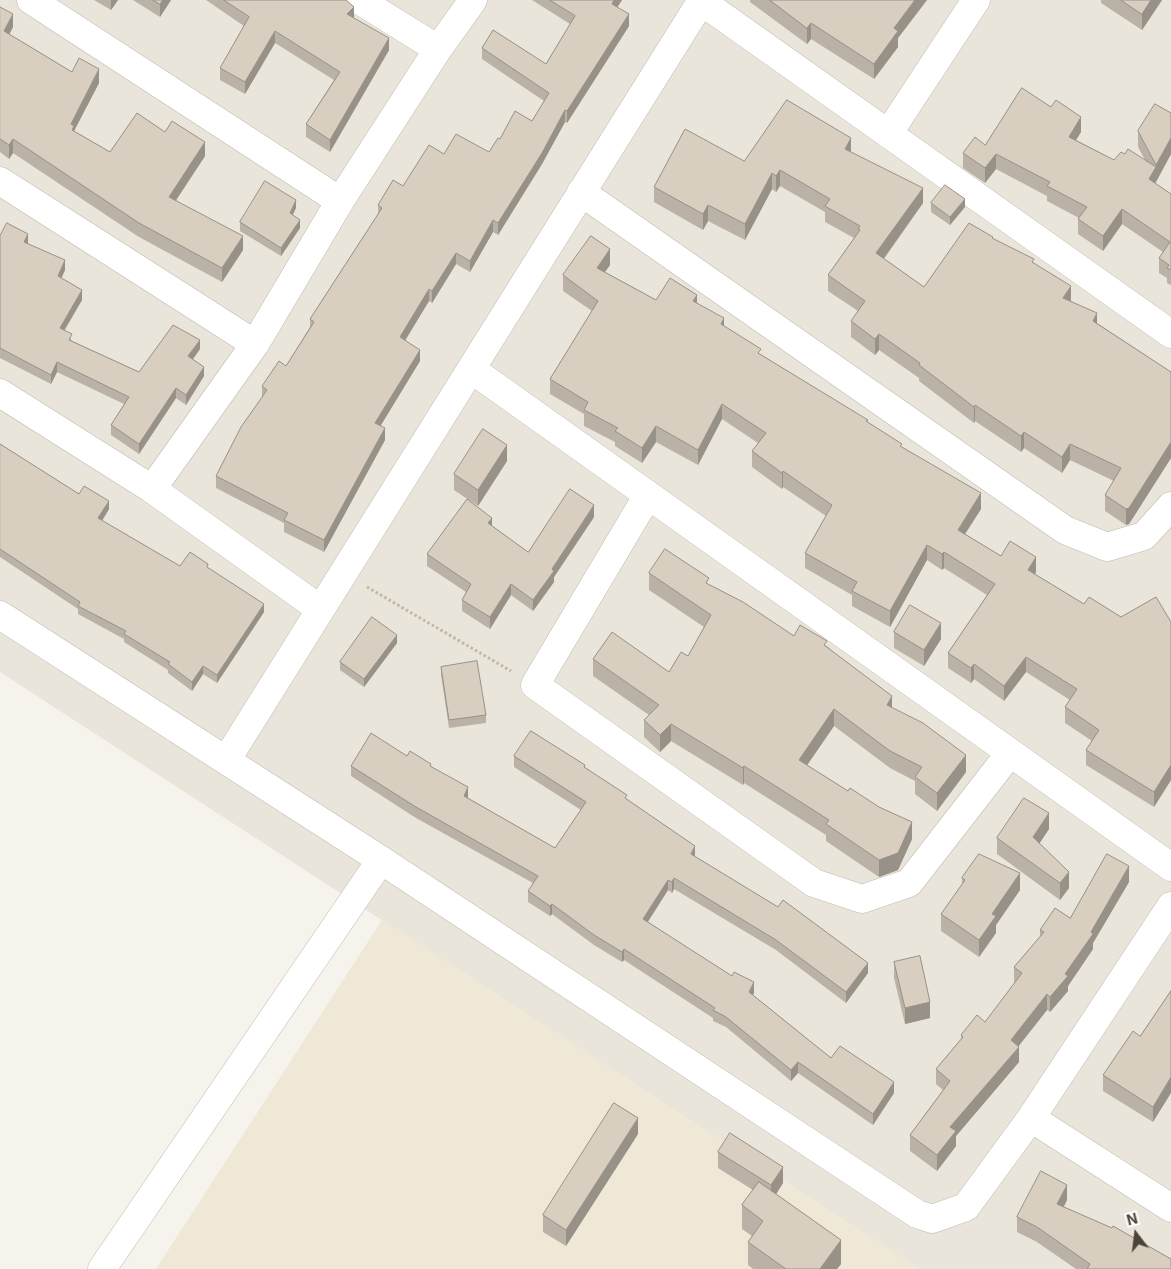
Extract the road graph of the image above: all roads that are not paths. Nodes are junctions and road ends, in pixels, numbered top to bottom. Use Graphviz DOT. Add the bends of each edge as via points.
graph roads {
  1 [pos="31,0"];
  2 [pos="359,0"];
  3 [pos="473,0"];
  4 [pos="976,0"];
  5 [pos="701,1"];
  6 [pos="438,49"];
  7 [pos="888,134"];
  8 [pos="0,181"];
  9 [pos="581,192"];
  10 [pos="340,201"];
  11 [pos="1171,334"];
  12 [pos="255,344"];
  13 [pos="470,369"];
  14 [pos="0,392"];
  15 [pos="152,489"];
  16 [pos="648,495"];
  17 [pos="1171,506"];
  18 [pos="320,609"];
  19 [pos="0,615"];
  20 [pos="1010,753"];
  21 [pos="227,760"];
  22 [pos="381,860"];
  23 [pos="1171,868"];
  24 [pos="1171,906"];
  25 [pos="1032,1118"];
  26 [pos="1171,1208"];
  27 [pos="102,1269"];
  1 -- 10 [label="street"];
  2 -- 6 [label="street"];
  3 -- 6 [label="street"];
  4 -- 7 [label="street"];
  5 -- 7 [label="street"];
  5 -- 9 [label="street"];
  6 -- 10 [label="street"];
  7 -- 11 [label="street"];
  8 -- 12 [label="street"];
  9 -- 13 [label="street"];
  9 -- 17 [label="street" via="1065,530 1106,547 1144,536"];
  10 -- 12 [label="street"];
  12 -- 15 [label="street"];
  13 -- 16 [label="street"];
  13 -- 18 [label="street"];
  14 -- 15 [label="street"];
  15 -- 18 [label="street"];
  16 -- 20 [label="street"];
  16 -- 20 [label="street" via="535,685 814,883 862,899 909,882"];
  18 -- 21 [label="street"];
  19 -- 21 [label="street"];
  20 -- 23 [label="street"];
  21 -- 22 [label="street"];
  22 -- 25 [label="street" via="917,1214 932,1219 966,1207"];
  22 -- 27 [label="street"];
  24 -- 25 [label="street"];
  25 -- 26 [label="street"];
}
